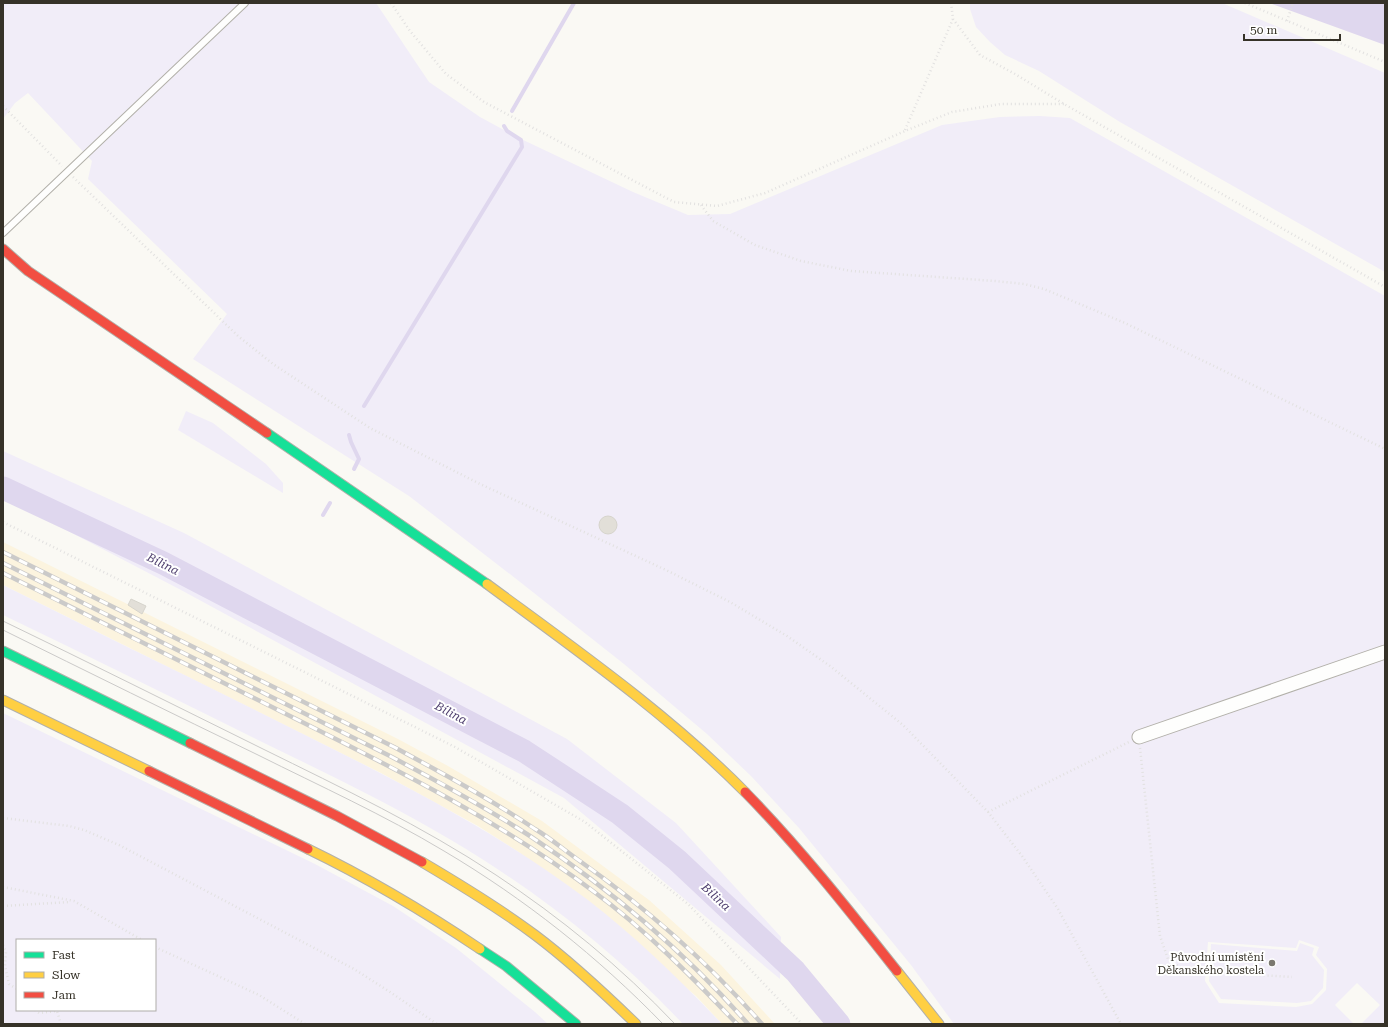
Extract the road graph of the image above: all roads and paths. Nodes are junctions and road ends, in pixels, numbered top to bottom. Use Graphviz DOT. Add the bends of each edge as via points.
graph roads {
  1 [pos="245,3"];
  2 [pos="391,3"];
  3 [pos="951,3"];
  4 [pos="1245,3"];
  5 [pos="1293,3"];
  6 [pos="953,19"];
  7 [pos="1288,21"];
  8 [pos="1385,62"];
  9 [pos="1064,104"];
  10 [pos="3,106"];
  11 [pos="905,131"];
  12 [pos="67,171"];
  13 [pos="701,205"];
  14 [pos="3,233"];
  15 [pos="3,249"];
  16 [pos="1385,287"];
  17 [pos="1385,449"];
  18 [pos="3,522"];
  19 [pos="3,651"];
  20 [pos="1385,652"];
  21 [pos="3,700"];
  22 [pos="1139,737"];
  23 [pos="988,812"];
  24 [pos="3,818"];
  25 [pos="3,887"];
  26 [pos="74,902"];
  27 [pos="3,906"];
  28 [pos="140,939"];
  29 [pos="3,945"];
  30 [pos="156,948"];
  31 [pos="1292,977"];
  32 [pos="16,988"];
  33 [pos="37,1011"];
  34 [pos="57,1011"];
  35 [pos="57,1011"];
  36 [pos="61,1024"];
  37 [pos="305,1024"];
  38 [pos="437,1024"];
  39 [pos="576,1024"];
  40 [pos="636,1024"];
  41 [pos="802,1024"];
  42 [pos="939,1024"];
  43 [pos="1121,1024"];
  1 -- 12 [label="lane"];
  2 -- 13 [label="path" via="410,31 446,74 484,102 674,202"];
  3 -- 6 [label="path"];
  4 -- 7 [label="path"];
  5 -- 7 [label="path"];
  6 -- 9 [label="path" via="980,55"];
  6 -- 11 [label="path"];
  7 -- 8 [label="path"];
  9 -- 11 [label="path" via="1001,104 952,112"];
  9 -- 16 [label="path"];
  10 -- 12 [label="path"];
  11 -- 13 [label="path" via="766,193 717,206"];
  12 -- 14 [label="lane"];
  12 -- 23 [label="path" via="238,336 273,364 370,428 480,484 666,570 730,602 787,636 830,666 903,724"];
  13 -- 17 [label="path" via="713,221 755,245 801,261 851,272 995,281 1044,289 1125,323"];
  15 -- 42 [label="main road" via="28,271 484,582 675,727 722,769 777,825"];
  18 -- 41 [label="path" via="455,747 585,822 688,904"];
  19 -- 40 [label="main road" via="337,816 463,886 535,936 596,985"];
  20 -- 22 [label="street"];
  21 -- 39 [label="main road" via="378,885 434,918 506,966"];
  22 -- 23 [label="path"];
  22 -- 31 [label="path" via="1160,936 1168,959 1180,967 1197,971"];
  23 -- 43 [label="path" via="1058,908"];
  24 -- 38 [label="path" via="69,826 119,846 354,969"];
  25 -- 26 [label="path"];
  26 -- 27 [label="path"];
  26 -- 28 [label="path"];
  29 -- 32 [label="path" via="9,984"];
  30 -- 37 [label="path" via="259,995"];
  33 -- 34 [label="path"];
  35 -- 36 [label="path"];
}
